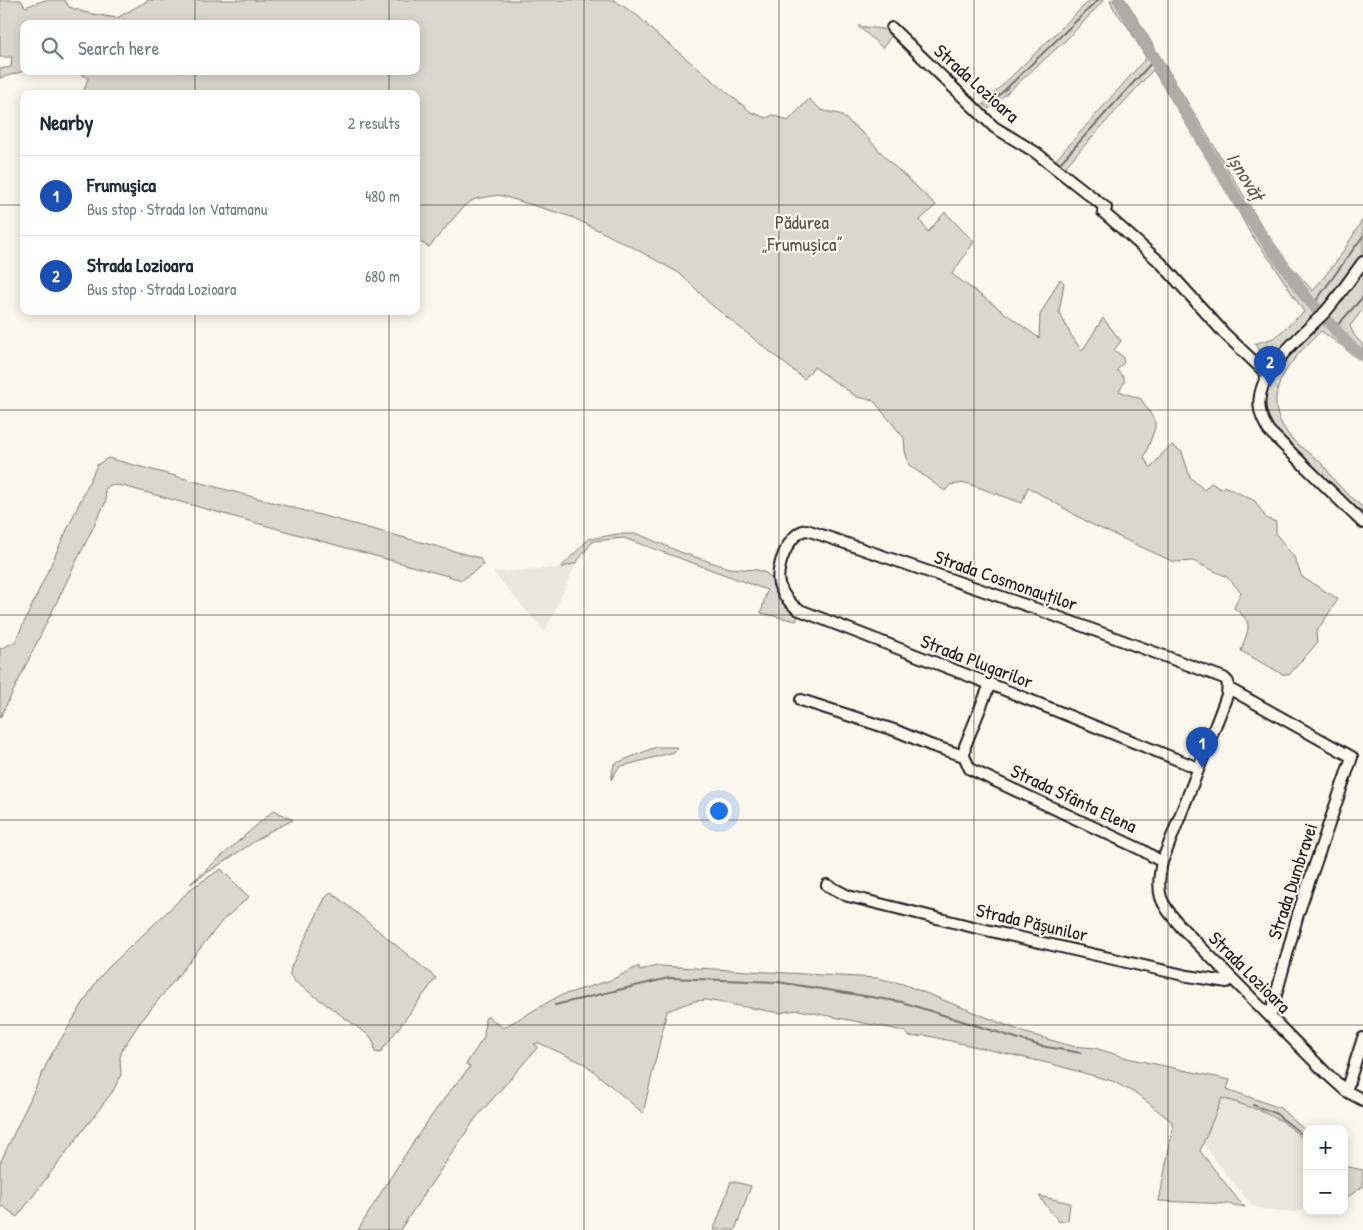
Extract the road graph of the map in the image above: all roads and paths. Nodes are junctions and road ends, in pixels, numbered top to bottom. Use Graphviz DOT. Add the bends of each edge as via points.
graph roads {
  1 [pos="892,28"];
  2 [pos="1363,262"];
  3 [pos="1268,375"];
  4 [pos="1363,523"];
  5 [pos="782,557"];
  6 [pos="990,684"];
  7 [pos="1228,685"];
  8 [pos="801,700"];
  9 [pos="964,756"];
  10 [pos="1198,768"];
  11 [pos="1162,862"];
  12 [pos="827,884"];
  13 [pos="1231,979"];
  14 [pos="1270,1017"];
  15 [pos="1363,1038"];
  16 [pos="1346,1091"];
  17 [pos="1363,1100"];
  1 -- 3 [label="street, Strada Lozioara" via="994,127 1035,152 1106,208 1102,212 1161,263 1224,333"];
  2 -- 3 [label="street" via="1328,308"];
  3 -- 4 [label="street" via="1259,409 1269,431"];
  5 -- 6 [label="street, Strada Plugarilor" via="779,583 797,609"];
  5 -- 7 [label="street, Strada Cosmonauților" via="793,539 807,530 1224,678"];
  6 -- 9 [label="street"];
  6 -- 10 [label="street, Strada Plugarilor"];
  7 -- 10 [label="street, Strada Lozioara"];
  7 -- 14 [label="street, Strada Dumbravei" via="1352,757 1298,914"];
  8 -- 9 [label="street"];
  9 -- 11 [label="street, Strada Sfânta Elena" via="970,768"];
  10 -- 11 [label="street, Strada Lozioara"];
  11 -- 13 [label="street, Strada Lozioara" via="1158,885 1161,901"];
  12 -- 13 [label="street, Strada Pășunilor" via="848,896 973,927 1188,976 1226,982"];
  13 -- 14 [label="street, Strada Lozioara"];
  14 -- 16 [label="street, Strada Lozioara"];
  15 -- 16 [label="street"];
  16 -- 17 [label="street, Strada Lozioara"];
}
